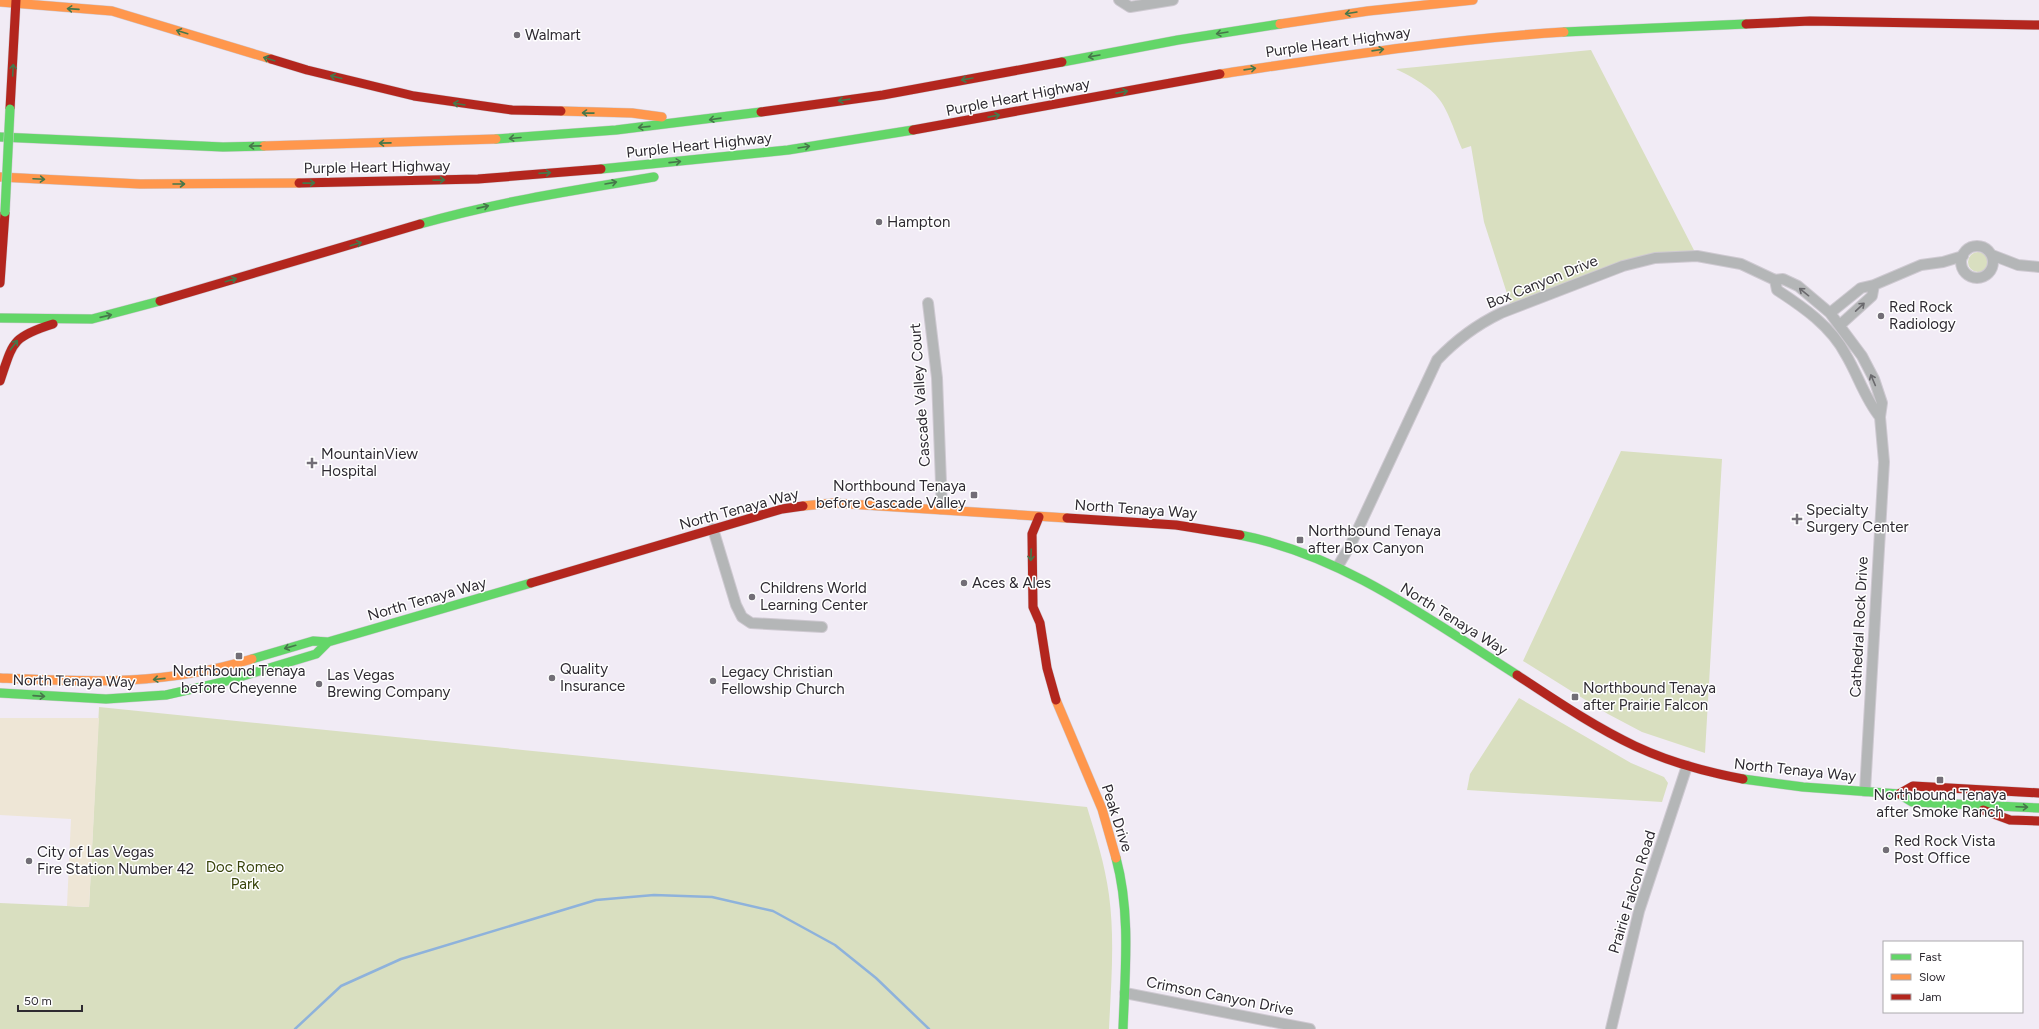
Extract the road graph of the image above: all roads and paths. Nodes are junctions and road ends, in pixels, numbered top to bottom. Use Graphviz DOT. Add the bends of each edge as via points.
graph roads {
  1 [pos="93,0"];
  2 [pos="1119,0"];
  3 [pos="1172,0"];
  4 [pos="1473,0"];
  5 [pos="0,2"];
  6 [pos="15,2"];
  7 [pos="112,11"];
  8 [pos="2039,25"];
  9 [pos="697,121"];
  10 [pos="956,123"];
  11 [pos="0,138"];
  12 [pos="901,142"];
  13 [pos="807,157"];
  14 [pos="777,161"];
  15 [pos="664,176"];
  16 [pos="0,177"];
  17 [pos="140,184"];
  18 [pos="0,188"];
  19 [pos="15,189"];
  20 [pos="67,190"];
  21 [pos="1992,255"];
  22 [pos="1963,256"];
  23 [pos="1943,262"];
  24 [pos="2018,265"];
  25 [pos="1962,267"];
  26 [pos="2039,267"];
  27 [pos="1991,270"];
  28 [pos="1775,280"];
  29 [pos="0,283"];
  30 [pos="1874,285"];
  31 [pos="928,303"];
  32 [pos="1830,313"];
  33 [pos="0,318"];
  34 [pos="68,320"];
  35 [pos="1840,325"];
  36 [pos="0,381"];
  37 [pos="1880,417"];
  38 [pos="942,509"];
  39 [pos="1039,518"];
  40 [pos="713,529"];
  41 [pos="1338,566"];
  42 [pos="1040,623"];
  43 [pos="822,627"];
  44 [pos="328,642"];
  45 [pos="0,678"];
  46 [pos="0,693"];
  47 [pos="1687,766"];
  48 [pos="1865,792"];
  49 [pos="2039,793"];
  50 [pos="1899,794"];
  51 [pos="1970,805"];
  52 [pos="2039,808"];
  53 [pos="2039,821"];
  54 [pos="1125,993"];
  55 [pos="1122,1029"];
  56 [pos="1310,1029"];
  57 [pos="1611,1029"];
  1 -- 7 [label="main road"];
  2 -- 3 [label="street" via="1130,7"];
  4 -- 9 [label="main road, Purple Heart Highway, one-way" via="1368,11 1178,40 883,95"];
  5 -- 6 [label="main road"];
  7 -- 6 [label="main road, one-way"];
  29 -- 6 [label="main road, one-way, bridge"];
  9 -- 7 [label="main road, one-way" via="632,113 512,110 414,96 306,70"];
  10 -- 8 [label="main road, Purple Heart Highway, one-way" via="1190,78 1406,46 1499,36 1810,21"];
  9 -- 11 [label="main road, Purple Heart Highway, one-way" via="473,141 223,147"];
  10 -- 12 [label="main road"];
  17 -- 10 [label="main road, Purple Heart Highway, one-way" via="478,179 630,167 788,150"];
  13 -- 14 [label="main road"];
  34 -- 15 [label="main road, one-way" via="92,319 125,312 468,211 535,196"];
  16 -- 17 [label="main road, Purple Heart Highway, one-way"];
  17 -- 20 [label="main road"];
  18 -- 19 [label="main road"];
  21 -- 22 [label="street" via="1984,248 1974,247"];
  21 -- 24 [label="street"];
  21 -- 27 [label="street"];
  22 -- 23 [label="street"];
  22 -- 25 [label="street"];
  23 -- 25 [label="street"];
  23 -- 30 [label="street" via="1921,265"];
  24 -- 26 [label="street"];
  24 -- 27 [label="street"];
  25 -- 27 [label="street" via="1968,276 1973,278 1984,277"];
  32 -- 28 [label="street, Box Canyon Drive, one-way" via="1798,286 1783,279"];
  28 -- 37 [label="street" via="1777,290 1806,309 1845,352 1871,407"];
  28 -- 41 [label="street, Box Canyon Drive" via="1741,264 1696,256 1655,258 1623,266 1481,323 1453,343 1437,360 1351,544"];
  30 -- 32 [label="street" via="1862,288"];
  35 -- 30 [label="street, one-way" via="1872,296"];
  31 -- 38 [label="street, Cascade Valley Court" via="939,408"];
  32 -- 35 [label="street, Cathedral Rock Drive"];
  33 -- 34 [label="main road"];
  36 -- 34 [label="main road, one-way" via="9,351 20,337 32,330"];
  37 -- 35 [label="street, Cathedral Rock Drive, one-way" via="1882,403 1874,379 1862,356"];
  37 -- 48 [label="street, Cathedral Rock Drive" via="1884,462"];
  38 -- 39 [label="main road, North Tenaya Way" via="1021,514"];
  38 -- 40 [label="main road, North Tenaya Way" via="856,504 806,505 782,509"];
  39 -- 41 [label="main road, North Tenaya Way" via="1165,523 1213,528 1285,546"];
  39 -- 42 [label="main road, Peak Drive" via="1042,539 1043,606"];
  39 -- 42 [label="main road, Peak Drive, one-way" via="1032,534 1031,560 1032,607"];
  40 -- 43 [label="street" via="742,617 751,623"];
  40 -- 44 [label="main road, North Tenaya Way"];
  41 -- 47 [label="main road, North Tenaya Way" via="1596,725 1647,751"];
  42 -- 54 [label="main road, Peak Drive" via="1047,668 1057,705 1095,792 1116,856 1125,914"];
  44 -- 45 [label="main road, North Tenaya Way, one-way" via="313,641 212,670 166,678 107,682"];
  46 -- 44 [label="main road, North Tenaya Way, one-way" via="106,699 166,695 223,682 316,654"];
  47 -- 48 [label="main road, North Tenaya Way" via="1757,782"];
  47 -- 57 [label="street, Prairie Falcon Road" via="1639,911"];
  48 -- 50 [label="main road, North Tenaya Way"];
  49 -- 50 [label="main road, North Tenaya Way" via="1913,786"];
  50 -- 51 [label="main road, North Tenaya Way" via="1912,802"];
  51 -- 52 [label="main road, North Tenaya Way, one-way"];
  51 -- 53 [label="main road" via="2010,820"];
  54 -- 55 [label="main road, Peak Drive"];
  54 -- 56 [label="street, Crimson Canyon Drive"];
}
